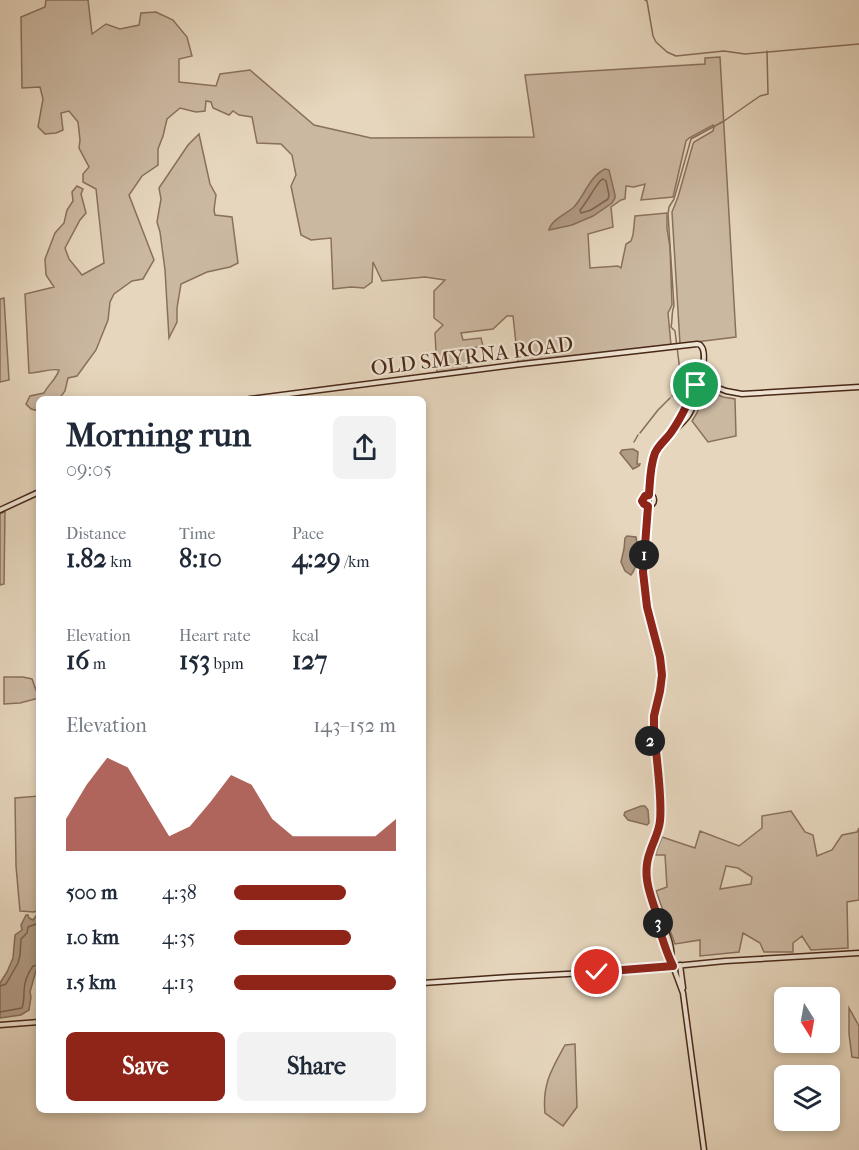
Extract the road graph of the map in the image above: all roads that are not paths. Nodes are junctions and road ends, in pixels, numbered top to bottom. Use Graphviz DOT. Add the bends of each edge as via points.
graph roads {
  1 [pos="700,381"];
  2 [pos="859,387"];
  3 [pos="273,396"];
  4 [pos="36,493"];
  5 [pos="649,495"];
  6 [pos="648,506"];
  7 [pos="0,510"];
  8 [pos="655,734"];
  9 [pos="656,748"];
  10 [pos="859,953"];
  11 [pos="673,966"];
  12 [pos="680,966"];
  13 [pos="426,983"];
  14 [pos="683,997"];
  15 [pos="36,1022"];
  16 [pos="0,1025"];
  17 [pos="704,1150"];
  1 -- 2 [label="street" via="742,394"];
  1 -- 3 [label="street, OLD SMYRNA ROAD" via="703,349 697,344"];
  1 -- 5 [label="street" via="689,415 654,454"];
  4 -- 7 [label="street"];
  5 -- 6 [label="street" via="643,499"];
  5 -- 6 [label="street" via="654,501"];
  6 -- 8 [label="street" via="643,572 662,675 654,716"];
  8 -- 9 [label="street" via="661,741"];
  8 -- 9 [label="street" via="650,742"];
  9 -- 11 [label="street" via="660,818 646,869 648,889"];
  10 -- 12 [label="street"];
  11 -- 12 [label="street"];
  11 -- 13 [label="street"];
  11 -- 14 [label="street"];
  12 -- 14 [label="street"];
  14 -- 17 [label="street"];
  15 -- 16 [label="street"];
}
